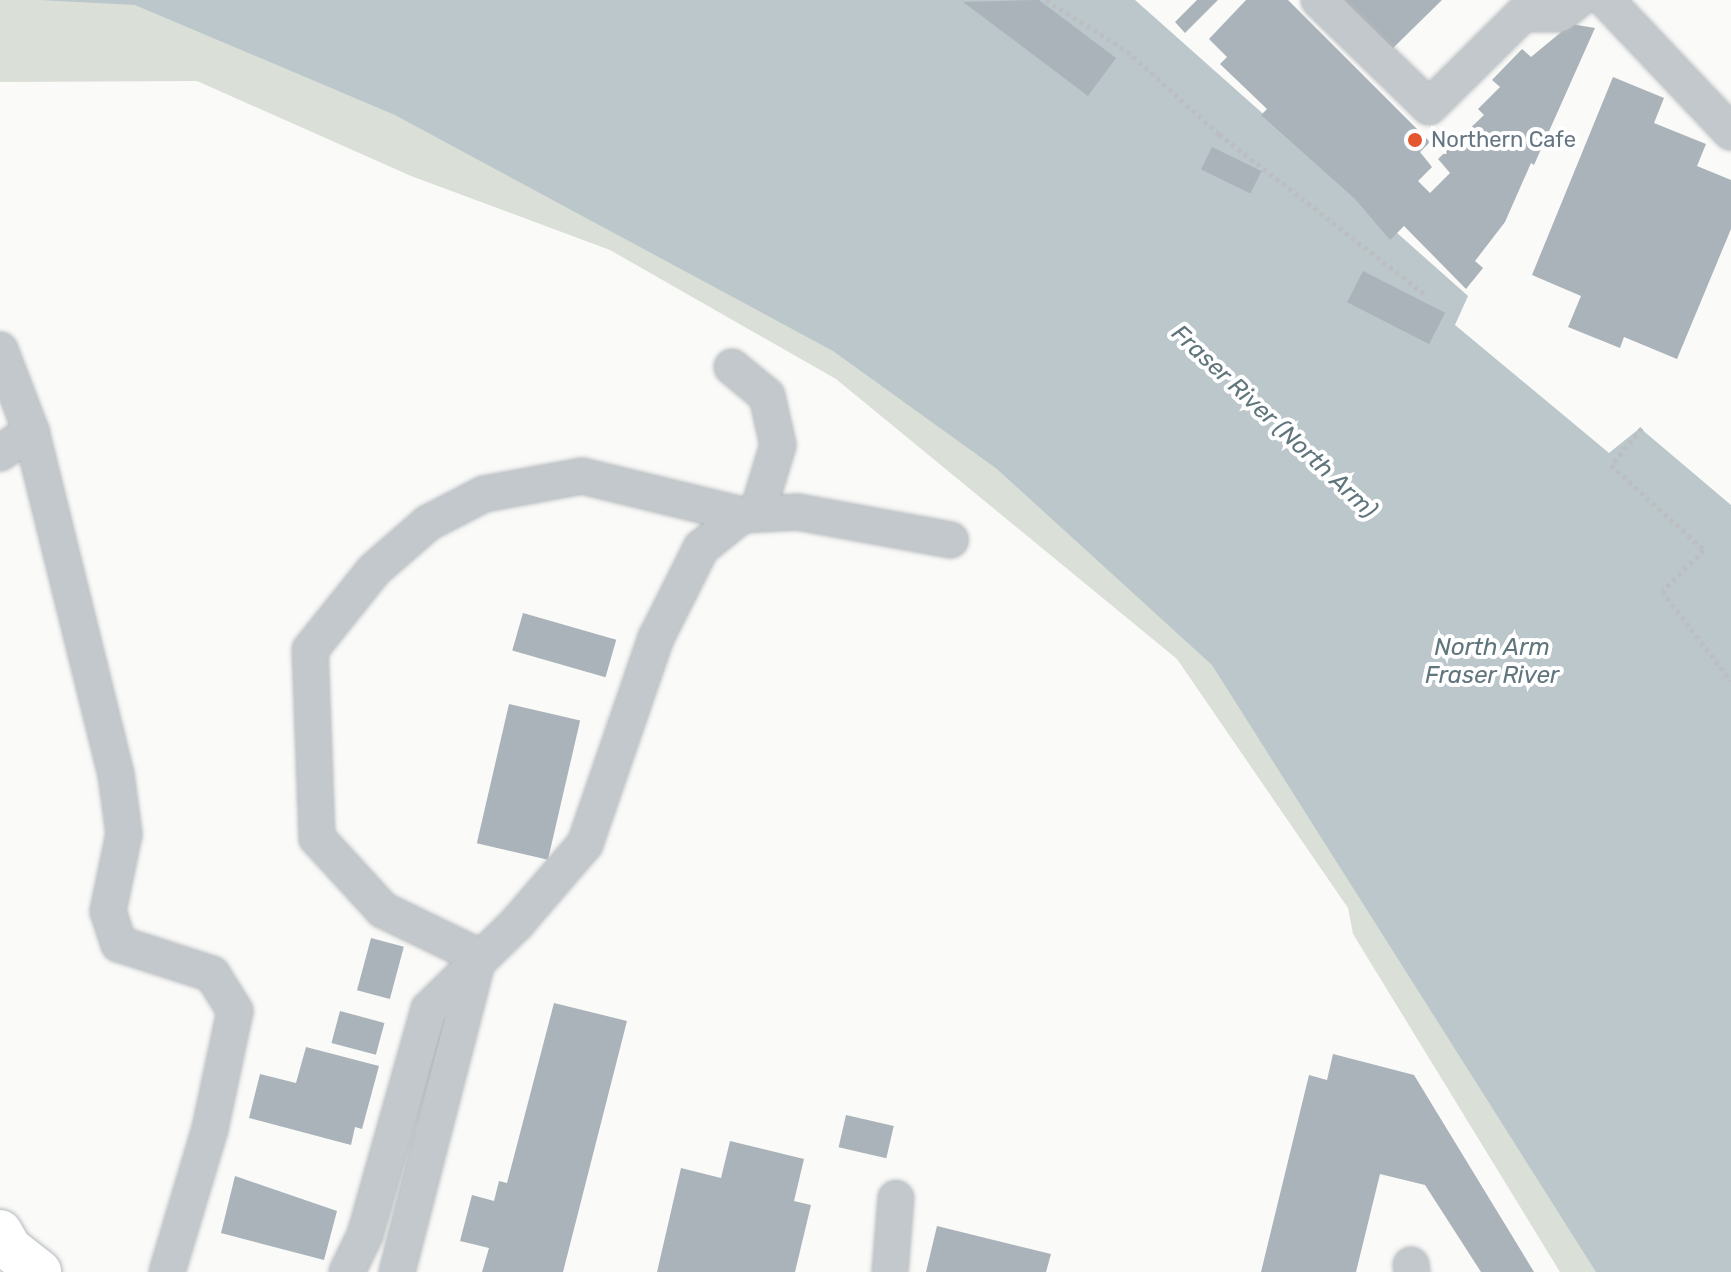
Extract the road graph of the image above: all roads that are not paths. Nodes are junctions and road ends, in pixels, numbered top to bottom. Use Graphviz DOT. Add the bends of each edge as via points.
graph roads {
  1 [pos="1319,0"];
  2 [pos="1578,0"];
  3 [pos="1606,0"];
  4 [pos="1731,132"];
  5 [pos="0,350"];
  6 [pos="732,367"];
  7 [pos="31,431"];
  8 [pos="0,453"];
  9 [pos="750,514"];
  10 [pos="950,540"];
  11 [pos="478,956"];
  12 [pos="896,1198"];
  13 [pos="0,1232"];
  14 [pos="0,1269"];
  15 [pos="12,1272"];
  16 [pos="39,1272"];
  17 [pos="167,1272"];
  18 [pos="347,1272"];
  19 [pos="397,1272"];
  20 [pos="890,1272"];
  1 -- 2 [label="street" via="1429,107 1523,14 1560,14"];
  3 -- 4 [label="street"];
  5 -- 7 [label="street"];
  6 -- 9 [label="street" via="767,396 778,445"];
  7 -- 8 [label="street"];
  7 -- 17 [label="street" via="116,774 124,834 108,911 119,944 212,974 235,1011 210,1129"];
  9 -- 10 [label="street" via="798,512"];
  9 -- 11 [label="street" via="701,548 656,638 585,844 517,923"];
  9 -- 11 [label="street" via="582,476 484,494 428,523 374,570 310,650 317,838 383,910"];
  11 -- 18 [label="street" via="429,1009 365,1235"];
  11 -- 19 [label="street"];
  12 -- 20 [label="street"];
  13 -- 16 [label="highway" via="10,1249"];
  14 -- 15 [label="street"];
}
